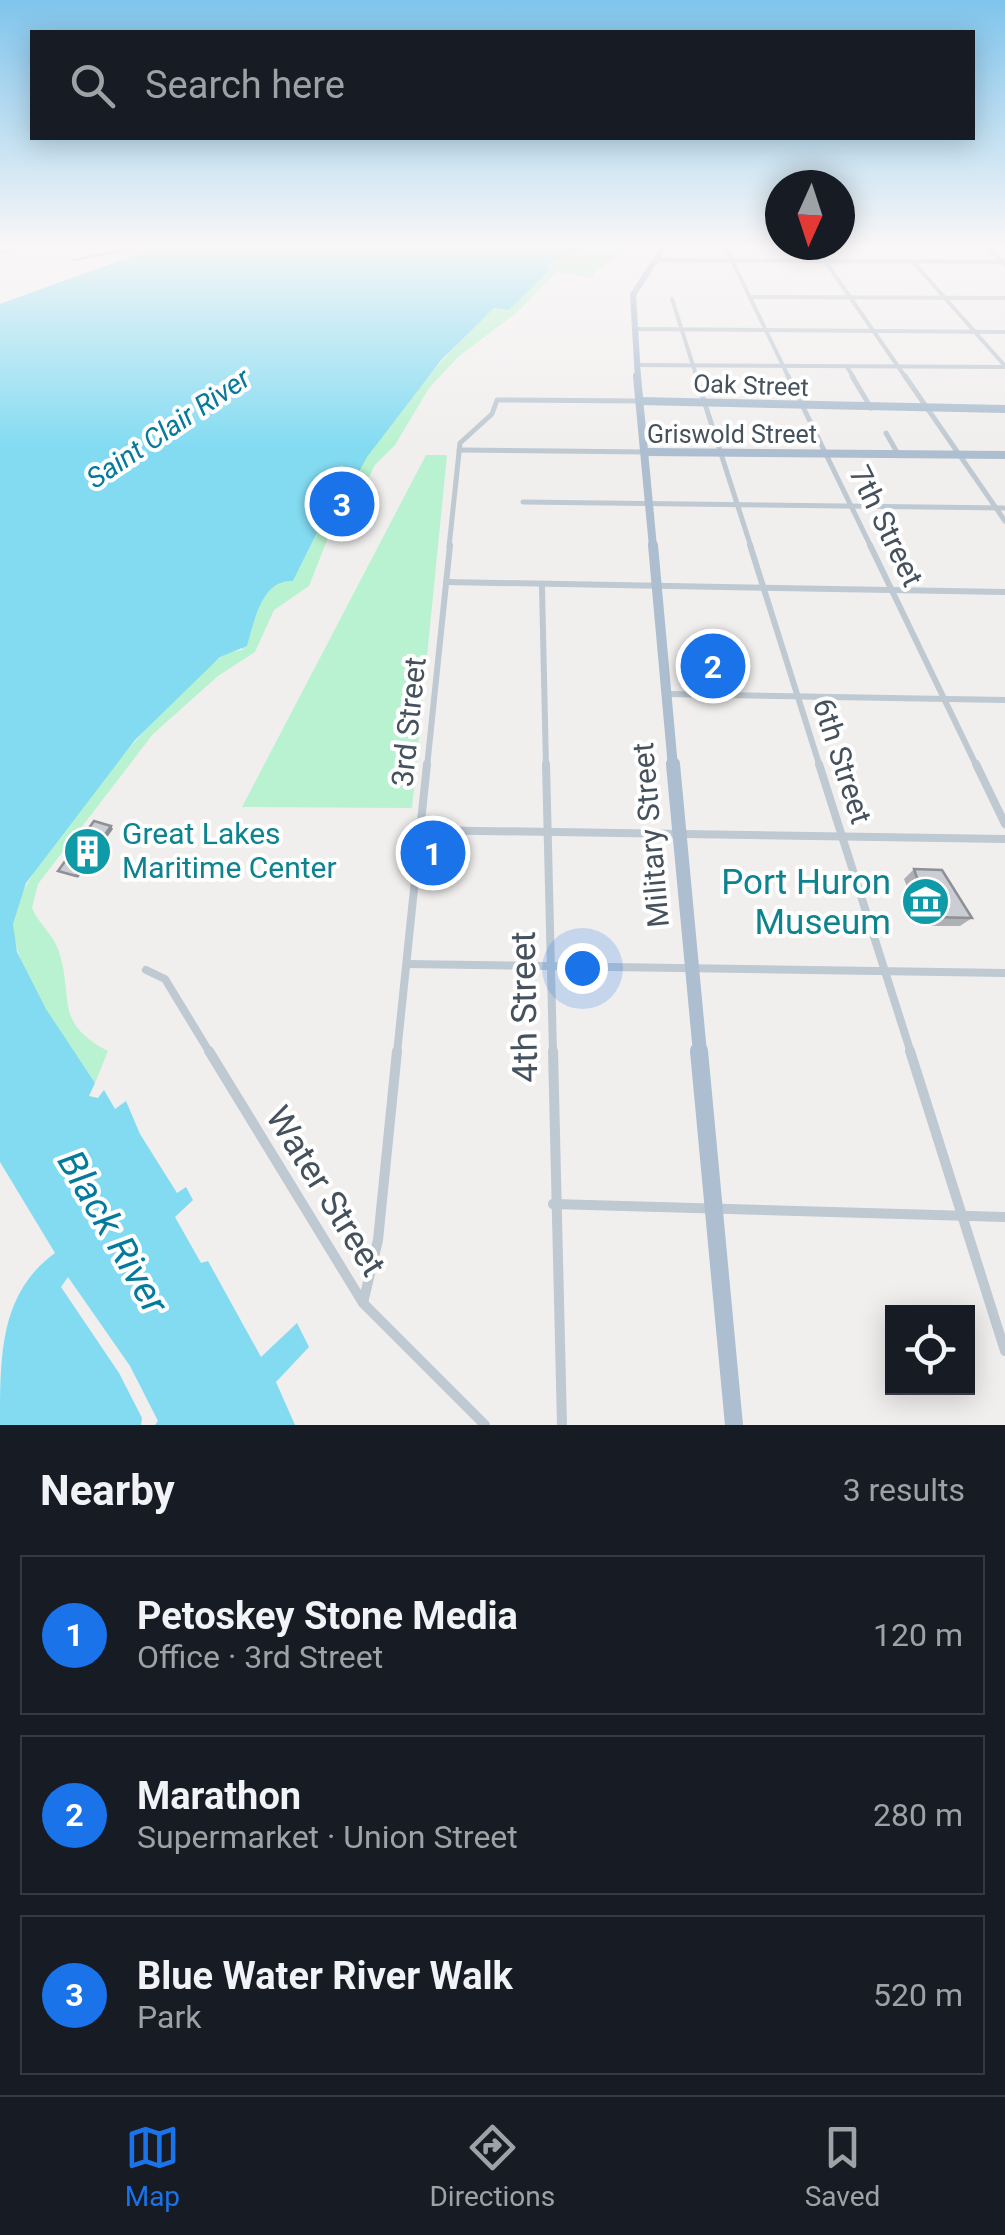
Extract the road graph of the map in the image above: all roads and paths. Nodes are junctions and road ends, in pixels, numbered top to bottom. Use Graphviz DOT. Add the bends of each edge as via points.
graph roads {
  1 [pos="632,314"];
  2 [pos="676,314"];
  3 [pos="758,314"];
  4 [pos="862,314"];
  5 [pos="959,314"];
  6 [pos="632,329"];
  7 [pos="681,330"];
  8 [pos="766,330"];
  9 [pos="873,331"];
  10 [pos="974,332"];
  11 [pos="1005,332"];
  12 [pos="636,364"];
  13 [pos="692,365"];
  14 [pos="783,366"];
  15 [pos="846,366"];
  16 [pos="1005,366"];
  17 [pos="898,367"];
  18 [pos="640,401"];
  19 [pos="704,404"];
  20 [pos="803,407"];
  21 [pos="871,408"];
  22 [pos="927,409"];
  23 [pos="1005,410"];
  24 [pos="886,433"];
  25 [pos="459,450"];
  26 [pos="645,452"];
  27 [pos="720,453"];
  28 [pos="826,454"];
  29 [pos="898,454"];
  30 [pos="959,455"];
  31 [pos="1005,455"];
  32 [pos="523,502"];
  33 [pos="650,505"];
  34 [pos="737,506"];
  35 [pos="852,507"];
  36 [pos="996,508"];
  37 [pos="1005,508"];
  38 [pos="1005,521"];
  39 [pos="446,582"];
  40 [pos="542,588"];
  41 [pos="657,589"];
  42 [pos="763,590"];
  43 [pos="892,591"];
  44 [pos="1005,592"];
  45 [pos="666,694"];
  46 [pos="798,697"];
  47 [pos="945,699"];
  48 [pos="1005,700"];
  49 [pos="1005,824"];
  50 [pos="420,830"];
  51 [pos="677,832"];
  52 [pos="548,834"];
  53 [pos="843,837"];
  54 [pos="1005,838"];
  55 [pos="407,964"];
  56 [pos="690,967"];
  57 [pos="551,968"];
  58 [pos="146,970"];
  59 [pos="885,972"];
  60 [pos="1005,973"];
  61 [pos="553,1204"];
  62 [pos="713,1209"];
  63 [pos="963,1216"];
  64 [pos="1005,1217"];
  65 [pos="363,1302"];
  66 [pos="1005,1351"];
  67 [pos="485,1425"];
  68 [pos="562,1425"];
  69 [pos="734,1425"];
  1 -- 6 [label="main road, Military Street"];
  2 -- 7 [label="street, 6th Street"];
  3 -- 8 [label="street, 7th Street"];
  4 -- 9 [label="street"];
  5 -- 10 [label="street"];
  6 -- 7 [label="street"];
  6 -- 12 [label="main road, Military Street"];
  7 -- 8 [label="street"];
  7 -- 13 [label="street, 6th Street"];
  8 -- 9 [label="street"];
  8 -- 14 [label="street, 7th Street"];
  9 -- 10 [label="street"];
  9 -- 17 [label="street"];
  10 -- 11 [label="street"];
  10 -- 16 [label="street"];
  12 -- 13 [label="street"];
  12 -- 18 [label="main road, Military Street"];
  13 -- 14 [label="street"];
  13 -- 19 [label="street, 6th Street"];
  14 -- 15 [label="street"];
  14 -- 20 [label="street, 7th Street"];
  15 -- 17 [label="street"];
  15 -- 21 [label="street"];
  16 -- 17 [label="street"];
  17 -- 22 [label="street"];
  18 -- 19 [label="main road, Oak Street"];
  18 -- 25 [label="street, Oak Street" via="497,400"];
  18 -- 26 [label="main road, Military Street"];
  19 -- 20 [label="main road, Oak Street"];
  19 -- 27 [label="street, 6th Street"];
  20 -- 21 [label="main road, Oak Street"];
  20 -- 28 [label="street, 7th Street"];
  21 -- 22 [label="main road, Oak Street"];
  22 -- 23 [label="main road, Oak Street"];
  22 -- 30 [label="street"];
  24 -- 29 [label="street"];
  25 -- 26 [label="street, Griswold Street"];
  25 -- 39 [label="street, 3rd Street"];
  26 -- 27 [label="main road, Griswold Street"];
  26 -- 33 [label="main road, Military Street"];
  27 -- 28 [label="main road, Griswold Street"];
  27 -- 34 [label="street, 6th Street"];
  28 -- 29 [label="main road, Griswold Street"];
  28 -- 35 [label="street, 7th Street"];
  29 -- 30 [label="main road, Griswold Street"];
  30 -- 31 [label="main road, Griswold Street"];
  30 -- 36 [label="street"];
  32 -- 33 [label="street"];
  33 -- 34 [label="street"];
  33 -- 41 [label="main road, Military Street"];
  34 -- 35 [label="street"];
  34 -- 42 [label="street, 6th Street"];
  35 -- 36 [label="street"];
  35 -- 43 [label="street, 7th Street"];
  36 -- 37 [label="street"];
  36 -- 38 [label="street"];
  39 -- 40 [label="street"];
  39 -- 50 [label="street, 3rd Street"];
  40 -- 41 [label="street"];
  40 -- 52 [label="street, 4th Street"];
  41 -- 42 [label="street"];
  41 -- 45 [label="main road, Military Street"];
  42 -- 43 [label="street"];
  42 -- 46 [label="street, 6th Street"];
  43 -- 44 [label="street"];
  43 -- 47 [label="street, 7th Street"];
  45 -- 46 [label="street"];
  45 -- 51 [label="main road, Military Street"];
  46 -- 47 [label="street"];
  46 -- 53 [label="street, 6th Street"];
  47 -- 48 [label="street"];
  47 -- 49 [label="street, 7th Street"];
  50 -- 52 [label="street"];
  50 -- 55 [label="street, 3rd Street"];
  51 -- 52 [label="street"];
  51 -- 53 [label="street"];
  51 -- 56 [label="main road, Military Street"];
  52 -- 57 [label="street, 4th Street"];
  53 -- 54 [label="street"];
  53 -- 59 [label="street, 6th Street"];
  55 -- 57 [label="street"];
  55 -- 65 [label="street, 3rd Street" via="378,1240"];
  56 -- 57 [label="street"];
  56 -- 59 [label="street"];
  56 -- 62 [label="main road, Military Street"];
  57 -- 61 [label="street, 4th Street"];
  58 -- 65 [label="street, Water Street" via="165,979"];
  59 -- 60 [label="street"];
  59 -- 63 [label="street, 6th Street"];
  61 -- 62 [label="street"];
  61 -- 68 [label="street, 4th Street"];
  62 -- 63 [label="street"];
  62 -- 69 [label="main road, Military Street"];
  63 -- 64 [label="street"];
  63 -- 66 [label="street, 6th Street"];
  65 -- 67 [label="street, Water Street"];
}
